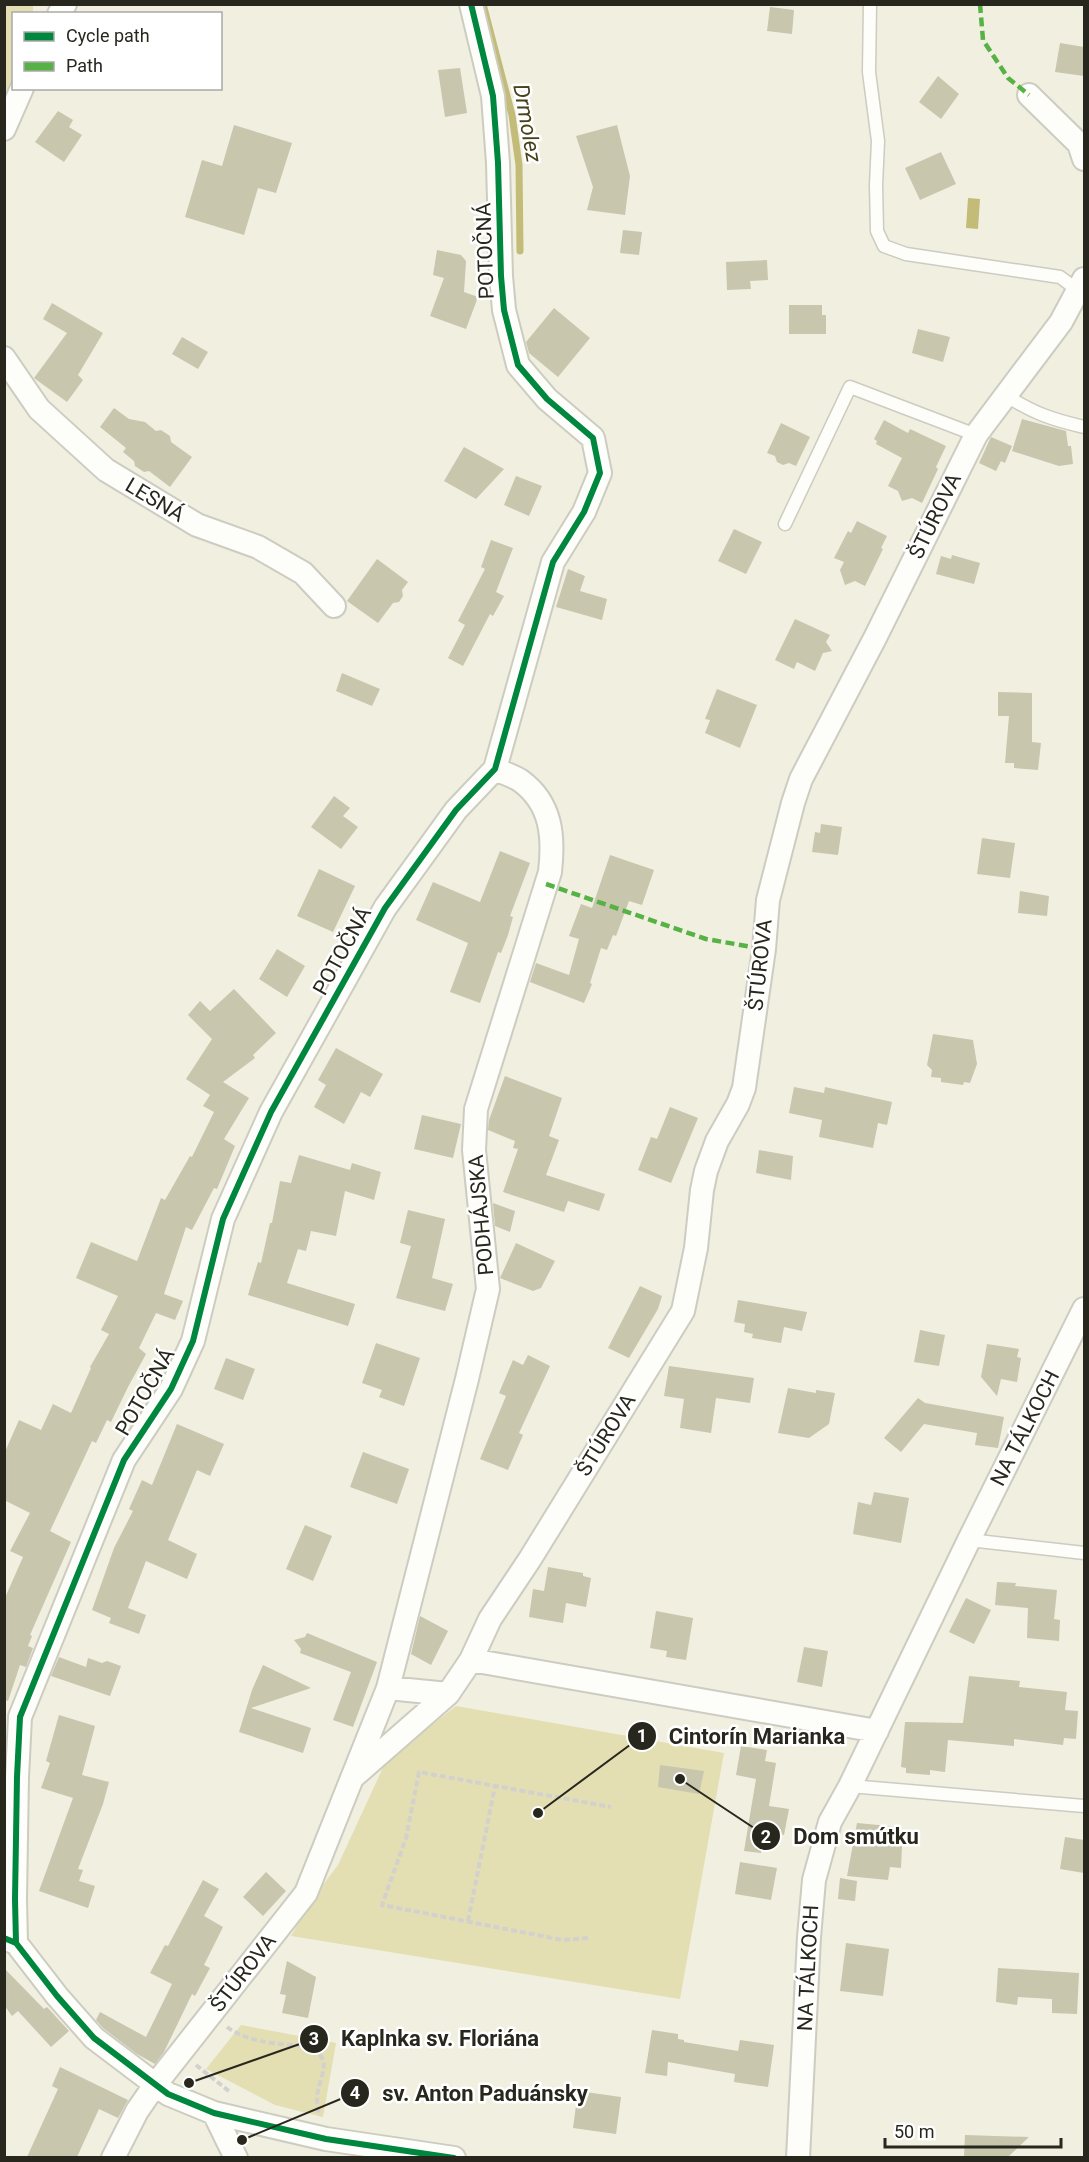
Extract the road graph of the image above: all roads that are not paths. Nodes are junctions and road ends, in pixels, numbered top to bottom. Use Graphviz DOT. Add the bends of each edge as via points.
graph roads {
  1 [pos="471,4"];
  2 [pos="870,4"];
  3 [pos="21,90"];
  4 [pos="1029,94"];
  5 [pos="4,129"];
  6 [pos="1084,159"];
  7 [pos="1082,285"];
  8 [pos="4,358"];
  9 [pos="1005,396"];
  10 [pos="1084,427"];
  11 [pos="976,435"];
  12 [pos="785,524"];
  13 [pos="334,606"];
  14 [pos="495,769"];
  15 [pos="1084,1314"];
  16 [pos="969,1540"];
  17 [pos="1084,1553"];
  18 [pos="471,1660"];
  19 [pos="388,1688"];
  20 [pos="448,1694"];
  21 [pos="877,1731"];
  22 [pos="352,1778"];
  23 [pos="850,1786"];
  24 [pos="1084,1806"];
  25 [pos="10,1940"];
  26 [pos="155,2085"];
  27 [pos="214,2113"];
  28 [pos="113,2157"];
  29 [pos="236,2157"];
  30 [pos="454,2157"];
  31 [pos="798,2157"];
  1 -- 14 [label="street, POTOČNÁ" via="493,96 504,310 518,365 548,399 593,438 600,472 584,512 553,562"];
  2 -- 7 [label="lane" via="869,72 878,141 877,231 884,246 906,254 1060,277"];
  3 -- 5 [label="street"];
  4 -- 6 [label="street" via="1079,144"];
  7 -- 9 [label="street, ŠTÚROVA" via="1061,322"];
  8 -- 13 [label="street, LESNÁ" via="39,409 106,470 197,525 258,547 303,573"];
  9 -- 10 [label="lane" via="1033,412"];
  9 -- 11 [label="street, ŠTÚROVA"];
  11 -- 12 [label="lane" via="850,387"];
  11 -- 18 [label="street, ŠTÚROVA" via="801,779 768,900 765,949 744,1088 706,1171 683,1311 490,1619"];
  14 -- 19 [label="street, PODHÁJSKA" via="520,780 539,798 550,826 553,849 550,872 476,1109 474,1150 488,1289"];
  14 -- 25 [label="street, POTOČNÁ" via="456,810 385,908 271,1112 223,1219 193,1341 171,1389 124,1460 20,1717"];
  15 -- 16 [label="street, NA TÁLKOCH"];
  16 -- 17 [label="lane"];
  16 -- 21 [label="street, NA TÁLKOCH"];
  18 -- 20 [label="street, ŠTÚROVA"];
  18 -- 21 [label="street"];
  19 -- 20 [label="street"];
  19 -- 22 [label="street, ŠTÚROVA"];
  20 -- 22 [label="street, ŠTÚROVA"];
  21 -- 23 [label="street, NA TÁLKOCH"];
  22 -- 26 [label="street, ŠTÚROVA" via="306,1893"];
  23 -- 24 [label="lane"];
  23 -- 31 [label="street, NA TÁLKOCH" via="830,1822 814,1880"];
  25 -- 26 [label="street" via="94,2038"];
  26 -- 27 [label="street"];
  26 -- 28 [label="street, ŠTÚROVA"];
  27 -- 29 [label="street"];
  27 -- 30 [label="street" via="326,2139"];
}
